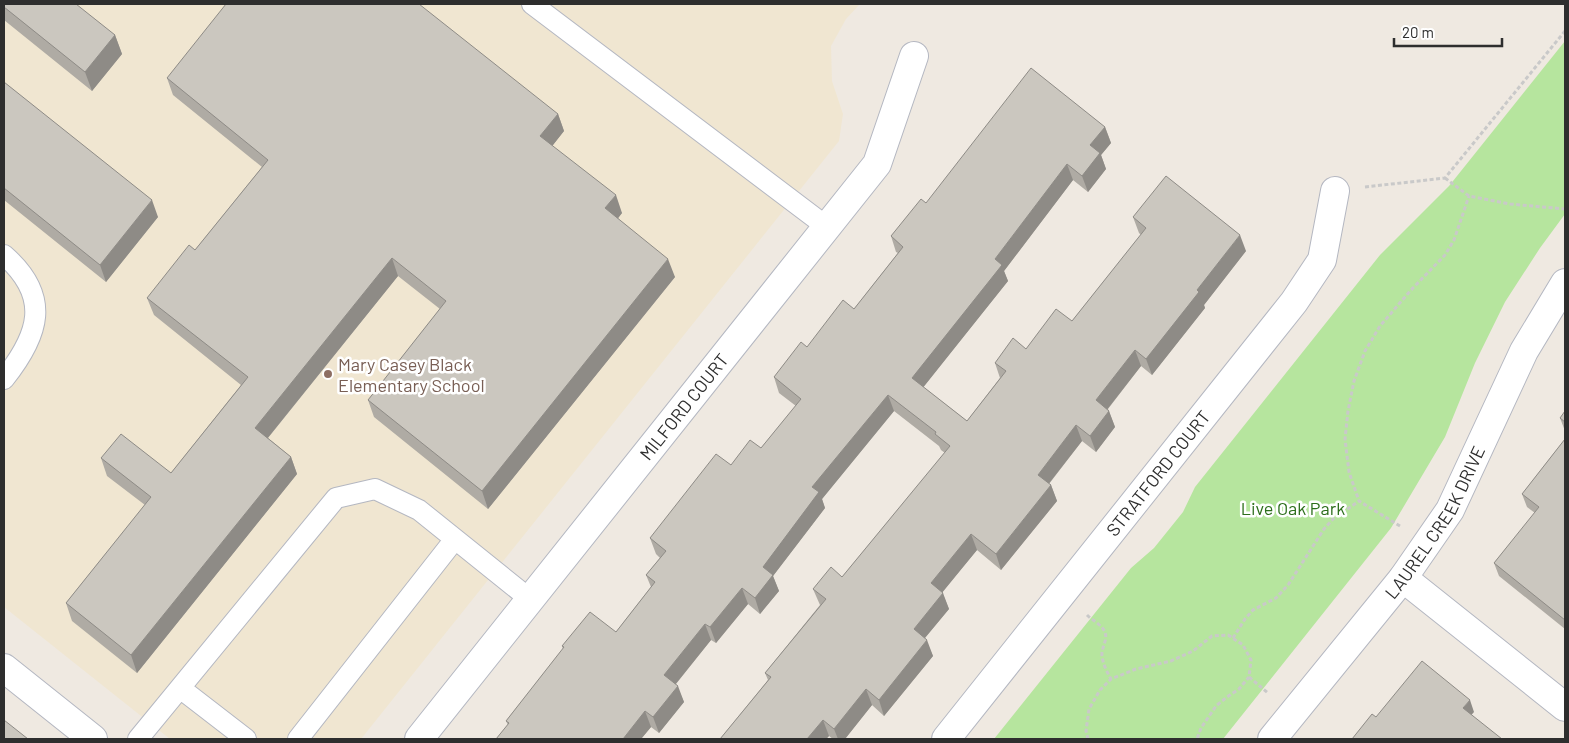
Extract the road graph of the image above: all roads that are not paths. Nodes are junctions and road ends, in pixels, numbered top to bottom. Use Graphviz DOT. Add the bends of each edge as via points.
graph roads {
  1 [pos="532,4"];
  2 [pos="914,56"];
  3 [pos="1335,191"];
  4 [pos="828,227"];
  5 [pos="4,255"];
  6 [pos="1565,284"];
  7 [pos="4,379"];
  8 [pos="455,539"];
  9 [pos="1403,578"];
  10 [pos="530,600"];
  11 [pos="4,668"];
  12 [pos="180,688"];
  13 [pos="1565,706"];
  14 [pos="93,739"];
  15 [pos="138,739"];
  16 [pos="246,739"];
  17 [pos="298,739"];
  18 [pos="419,739"];
  19 [pos="946,739"];
  20 [pos="1272,739"];
  1 -- 4 [label="lane"];
  2 -- 4 [label="street, MILFORD COURT" via="877,164"];
  3 -- 19 [label="street, STRATFORD COURT" via="1322,260 1294,302"];
  4 -- 10 [label="street, MILFORD COURT"];
  5 -- 7 [label="lane" via="23,274 31,289 35,321 23,353"];
  6 -- 9 [label="street, LAUREL CREEK DRIVE" via="1524,351 1450,510"];
  8 -- 10 [label="lane"];
  8 -- 12 [label="lane" via="419,510 376,489 336,498"];
  8 -- 17 [label="lane"];
  9 -- 13 [label="street"];
  9 -- 20 [label="street, LAUREL CREEK DRIVE"];
  10 -- 18 [label="street, MILFORD COURT"];
  11 -- 14 [label="street"];
  12 -- 15 [label="lane"];
  12 -- 16 [label="lane"];
}
